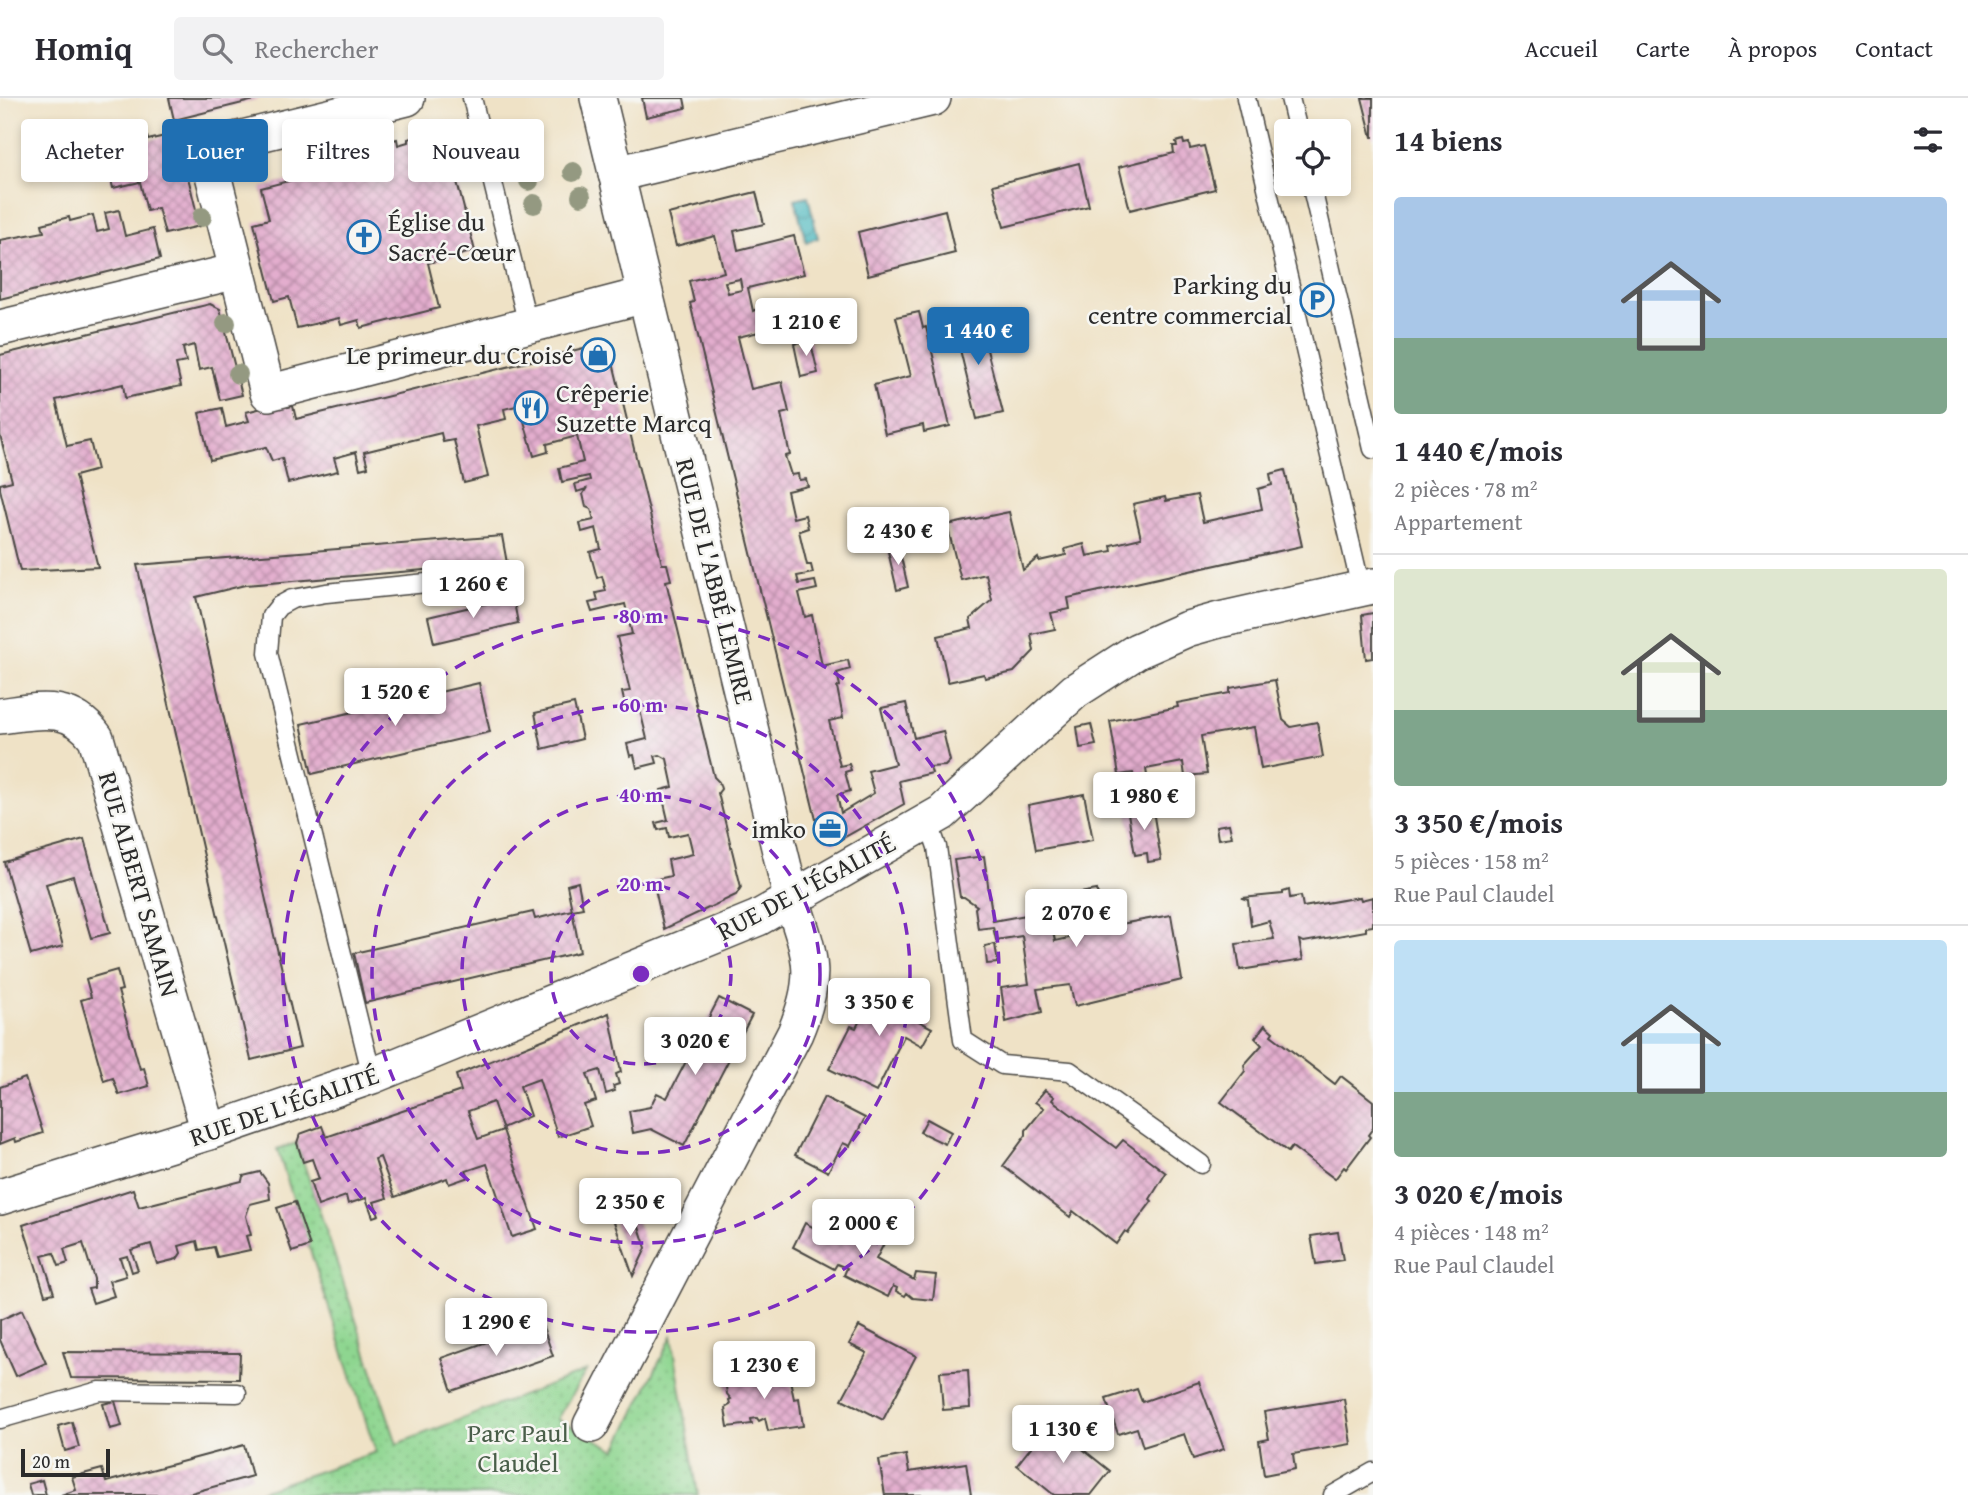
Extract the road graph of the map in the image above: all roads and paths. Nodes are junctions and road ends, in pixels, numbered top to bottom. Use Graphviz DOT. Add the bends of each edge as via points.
graph roads {
  1 [pos="407,98"];
  2 [pos="472,98"];
  3 [pos="598,98"];
  4 [pos="933,98"];
  5 [pos="1246,98"];
  6 [pos="1290,98"];
  7 [pos="1295,119"];
  8 [pos="616,174"];
  9 [pos="1314,196"];
  10 [pos="237,271"];
  11 [pos="645,295"];
  12 [pos="527,326"];
  13 [pos="0,328"];
  14 [pos="1373,449"];
  15 [pos="497,576"];
  16 [pos="1367,587"];
  17 [pos="0,716"];
  18 [pos="928,821"];
  19 [pos="792,901"];
  20 [pos="372,1076"];
  21 [pos="209,1132"];
  22 [pos="1201,1164"];
  23 [pos="0,1197"];
  24 [pos="237,1393"];
  25 [pos="0,1419"];
  26 [pos="591,1426"];
  27 [pos="1373,1472"];
  28 [pos="1332,1495"];
  1 -- 10 [label="street" via="206,147"];
  2 -- 12 [label="lane"];
  3 -- 8 [label="street, RUE DE L'ABBÉ LEMIRE"];
  4 -- 8 [label="street"];
  5 -- 16 [label="lane"];
  6 -- 7 [label="lane"];
  8 -- 11 [label="street, RUE DE L'ABBÉ LEMIRE"];
  9 -- 14 [label="lane"];
  10 -- 12 [label="street" via="268,393"];
  10 -- 13 [label="street"];
  11 -- 12 [label="street"];
  11 -- 19 [label="street, RUE DE L'ABBÉ LEMIRE"];
  15 -- 20 [label="lane" via="292,599 271,616 268,653"];
  16 -- 18 [label="street, RUE DE L'ÉGALITÉ" via="1219,620 1137,651 1075,691 955,804"];
  17 -- 21 [label="street, RUE ALBERT SAMAIN" via="65,713 96,738"];
  18 -- 19 [label="street, RUE DE L'ÉGALITÉ"];
  18 -- 22 [label="lane" via="937,847 963,1040 1002,1065 1070,1071"];
  19 -- 20 [label="street, RUE DE L'ÉGALITÉ"];
  19 -- 26 [label="street, RUE DE L'ABBÉ LEMIRE" via="811,963 802,1016"];
  20 -- 21 [label="street, RUE DE L'ÉGALITÉ"];
  21 -- 23 [label="street, RUE DE L'ÉGALITÉ"];
  24 -- 25 [label="lane" via="99,1391"];
  27 -- 28 [label="lane"];
}
